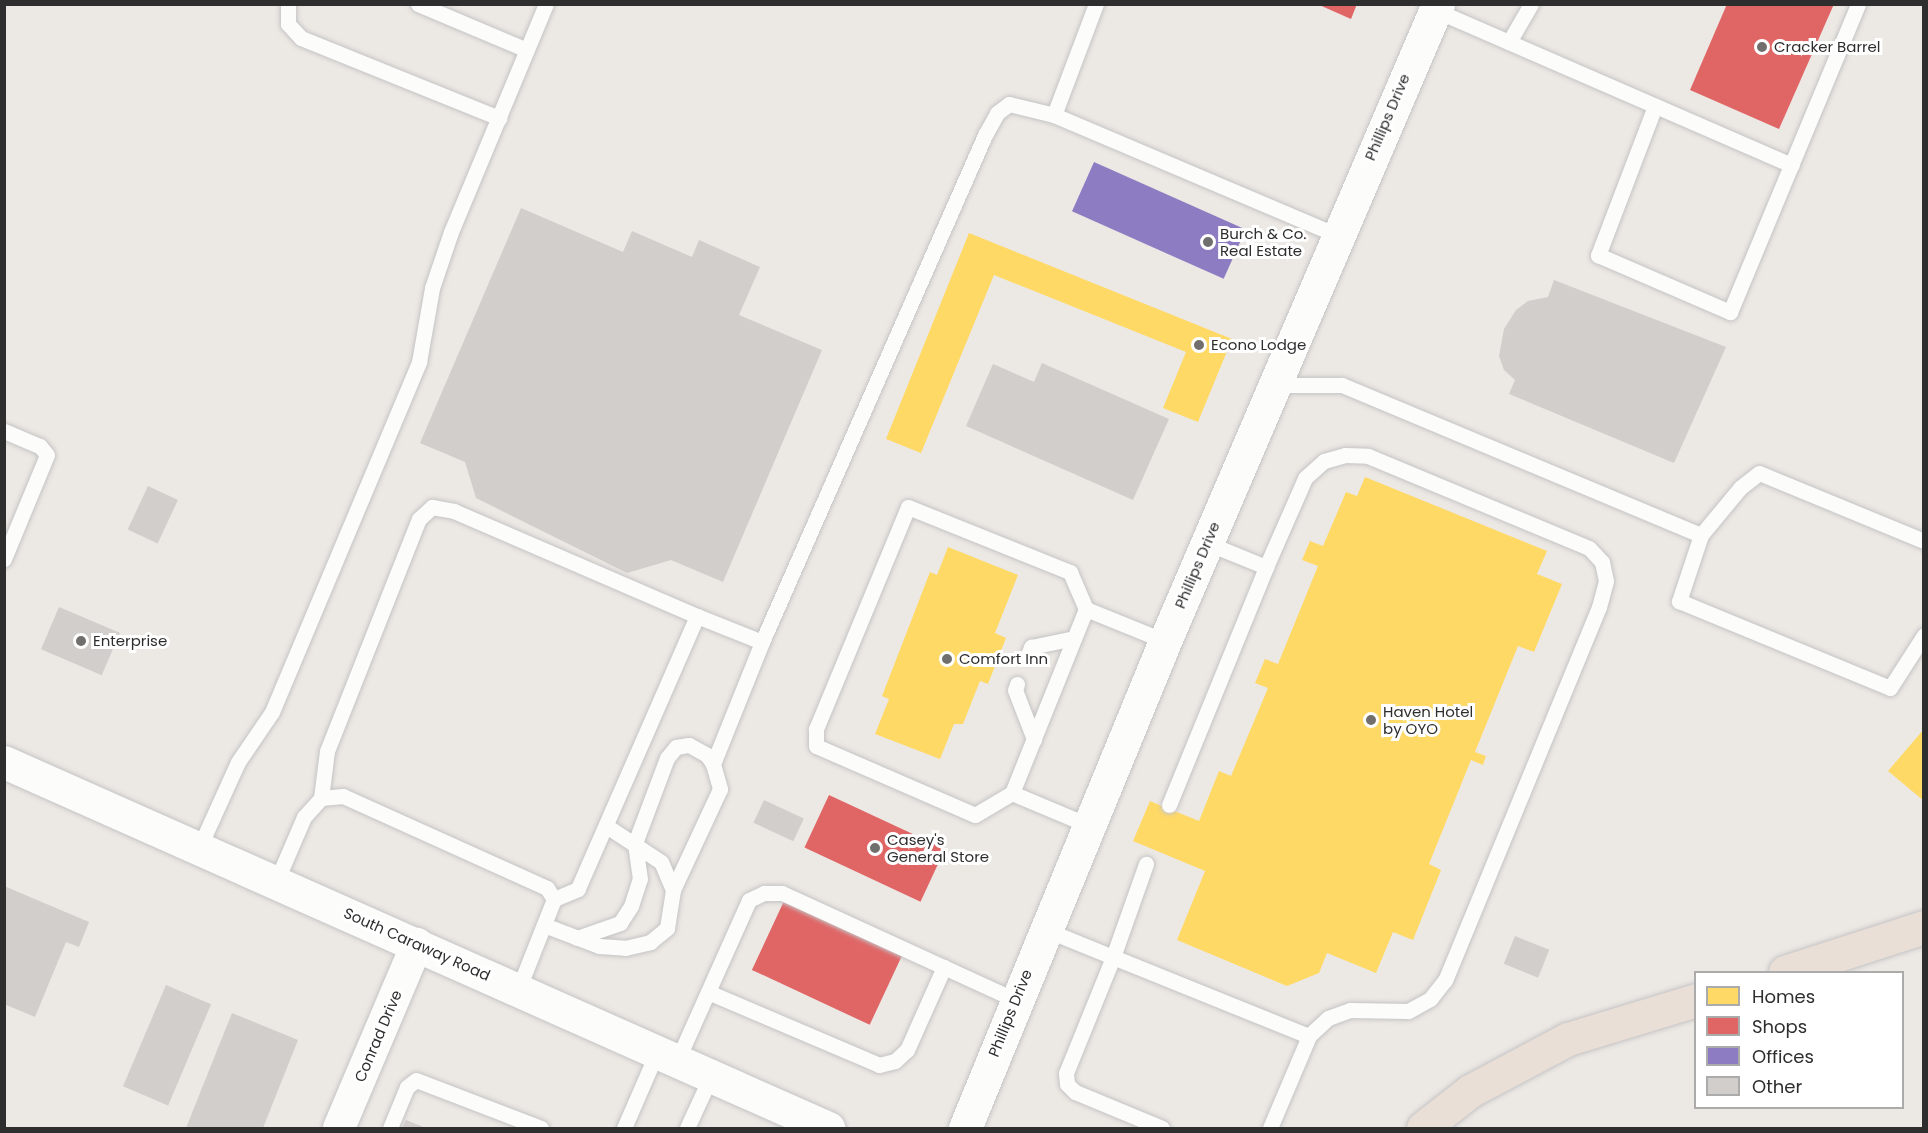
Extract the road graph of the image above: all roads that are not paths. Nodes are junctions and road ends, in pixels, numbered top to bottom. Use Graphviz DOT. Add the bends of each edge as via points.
graph roads {
  1 [pos="288,4"];
  2 [pos="418,4"];
  3 [pos="546,4"];
  4 [pos="1096,4"];
  5 [pos="1531,4"];
  6 [pos="1858,4"];
  7 [pos="1436,7"];
  8 [pos="1509,42"];
  9 [pos="527,50"];
  10 [pos="1655,106"];
  11 [pos="1054,115"];
  12 [pos="499,117"];
  13 [pos="1792,165"];
  14 [pos="1337,235"];
  15 [pos="1273,385"];
  16 [pos="4,431"];
  17 [pos="1701,535"];
  18 [pos="1923,541"];
  19 [pos="1207,543"];
  20 [pos="4,559"];
  21 [pos="1266,567"];
  22 [pos="1086,609"];
  23 [pos="697,616"];
  24 [pos="1923,635"];
  25 [pos="1074,638"];
  26 [pos="1165,641"];
  27 [pos="762,642"];
  28 [pos="1028,655"];
  29 [pos="1017,684"];
  30 [pos="1034,739"];
  31 [pos="4,762"];
  32 [pos="713,764"];
  33 [pos="1012,793"];
  34 [pos="321,798"];
  35 [pos="1169,805"];
  36 [pos="1088,825"];
  37 [pos="608,827"];
  38 [pos="636,843"];
  39 [pos="199,848"];
  40 [pos="1146,864"];
  41 [pos="276,882"];
  42 [pos="674,890"];
  43 [pos="554,899"];
  44 [pos="544,925"];
  45 [pos="1923,927"];
  46 [pos="1044,929"];
  47 [pos="577,938"];
  48 [pos="417,944"];
  49 [pos="1113,957"];
  50 [pos="944,967"];
  51 [pos="1788,971"];
  52 [pos="518,990"];
  53 [pos="708,992"];
  54 [pos="1016,1000"];
  55 [pos="1694,1000"];
  56 [pos="1309,1036"];
  57 [pos="667,1056"];
  58 [pos="711,1076"];
  59 [pos="813,1126"];
  60 [pos="339,1128"];
  61 [pos="390,1128"];
  62 [pos="541,1128"];
  63 [pos="624,1128"];
  64 [pos="687,1128"];
  65 [pos="965,1128"];
  66 [pos="1162,1128"];
  67 [pos="1270,1128"];
  68 [pos="1423,1128"];
  1 -- 12 [label="lane" via="288,24 301,38"];
  2 -- 9 [label="lane"];
  3 -- 9 [label="lane"];
  4 -- 11 [label="lane"];
  5 -- 8 [label="lane"];
  6 -- 13 [label="lane"];
  7 -- 8 [label="lane"];
  7 -- 14 [label="street, Phillips Drive"];
  8 -- 10 [label="lane"];
  9 -- 12 [label="lane"];
  10 -- 13 [label="lane"];
  10 -- 13 [label="lane" via="1598,255 1730,312"];
  11 -- 14 [label="lane"];
  11 -- 27 [label="lane" via="1009,104 997,113"];
  12 -- 39 [label="lane" via="432,288 419,362 272,712 238,762"];
  14 -- 15 [label="street, Phillips Drive"];
  15 -- 17 [label="lane" via="1342,385"];
  15 -- 19 [label="street, Phillips Drive"];
  16 -- 20 [label="lane" via="40,446 46,455"];
  17 -- 18 [label="lane" via="1740,488 1759,473"];
  17 -- 24 [label="lane" via="1679,601 1890,688"];
  19 -- 21 [label="lane"];
  19 -- 26 [label="street, Phillips Drive"];
  21 -- 35 [label="lane"];
  21 -- 56 [label="lane" via="1305,478 1324,461 1346,455 1368,456 1588,548 1602,562 1606,581 1599,607 1445,980 1430,999 1408,1011 1350,1010 1328,1018"];
  22 -- 25 [label="lane"];
  22 -- 26 [label="lane"];
  22 -- 33 [label="lane" via="1070,572 908,507 816,729 816,746 975,815"];
  23 -- 27 [label="lane"];
  23 -- 34 [label="lane" via="454,511 432,507 419,519 327,751"];
  23 -- 37 [label="lane"];
  25 -- 28 [label="lane" via="1031,648"];
  25 -- 30 [label="lane"];
  26 -- 36 [label="street, Phillips Drive"];
  27 -- 32 [label="lane"];
  29 -- 30 [label="lane" via="1015,690"];
  30 -- 33 [label="lane"];
  31 -- 39 [label="street, South Caraway Road"];
  32 -- 38 [label="lane" via="707,755 689,745 676,747 667,758"];
  32 -- 42 [label="lane" via="720,789"];
  33 -- 36 [label="lane"];
  34 -- 41 [label="lane" via="304,818"];
  34 -- 43 [label="lane" via="342,796 547,888"];
  36 -- 46 [label="street, Phillips Drive"];
  37 -- 38 [label="lane"];
  37 -- 43 [label="lane" via="578,889"];
  38 -- 42 [label="lane" via="661,862"];
  38 -- 47 [label="lane" via="640,879 631,906 620,923"];
  39 -- 41 [label="street, South Caraway Road"];
  40 -- 49 [label="lane"];
  41 -- 48 [label="street, South Caraway Road"];
  42 -- 47 [label="lane" via="667,928 650,942 625,948 599,946"];
  43 -- 44 [label="lane"];
  44 -- 47 [label="lane"];
  44 -- 52 [label="lane"];
  45 -- 51 [label="highway"];
  46 -- 49 [label="lane"];
  46 -- 54 [label="street, Phillips Drive"];
  48 -- 52 [label="street, South Caraway Road"];
  48 -- 60 [label="street, Conrad Drive"];
  49 -- 56 [label="lane"];
  49 -- 66 [label="lane" via="1066,1074 1067,1084 1075,1092"];
  50 -- 53 [label="lane" via="907,1050 895,1061 879,1065"];
  50 -- 53 [label="lane" via="782,893 764,893 749,900"];
  50 -- 54 [label="lane"];
  52 -- 57 [label="street, South Caraway Road"];
  53 -- 57 [label="lane"];
  54 -- 65 [label="street, Phillips Drive"];
  55 -- 68 [label="highway" via="1568,1038 1470,1090"];
  56 -- 67 [label="lane"];
  57 -- 58 [label="street, South Caraway Road"];
  57 -- 63 [label="lane"];
  58 -- 59 [label="street, South Caraway Road"];
  58 -- 64 [label="lane"];
  61 -- 62 [label="lane" via="407,1088 416,1080"];
}
